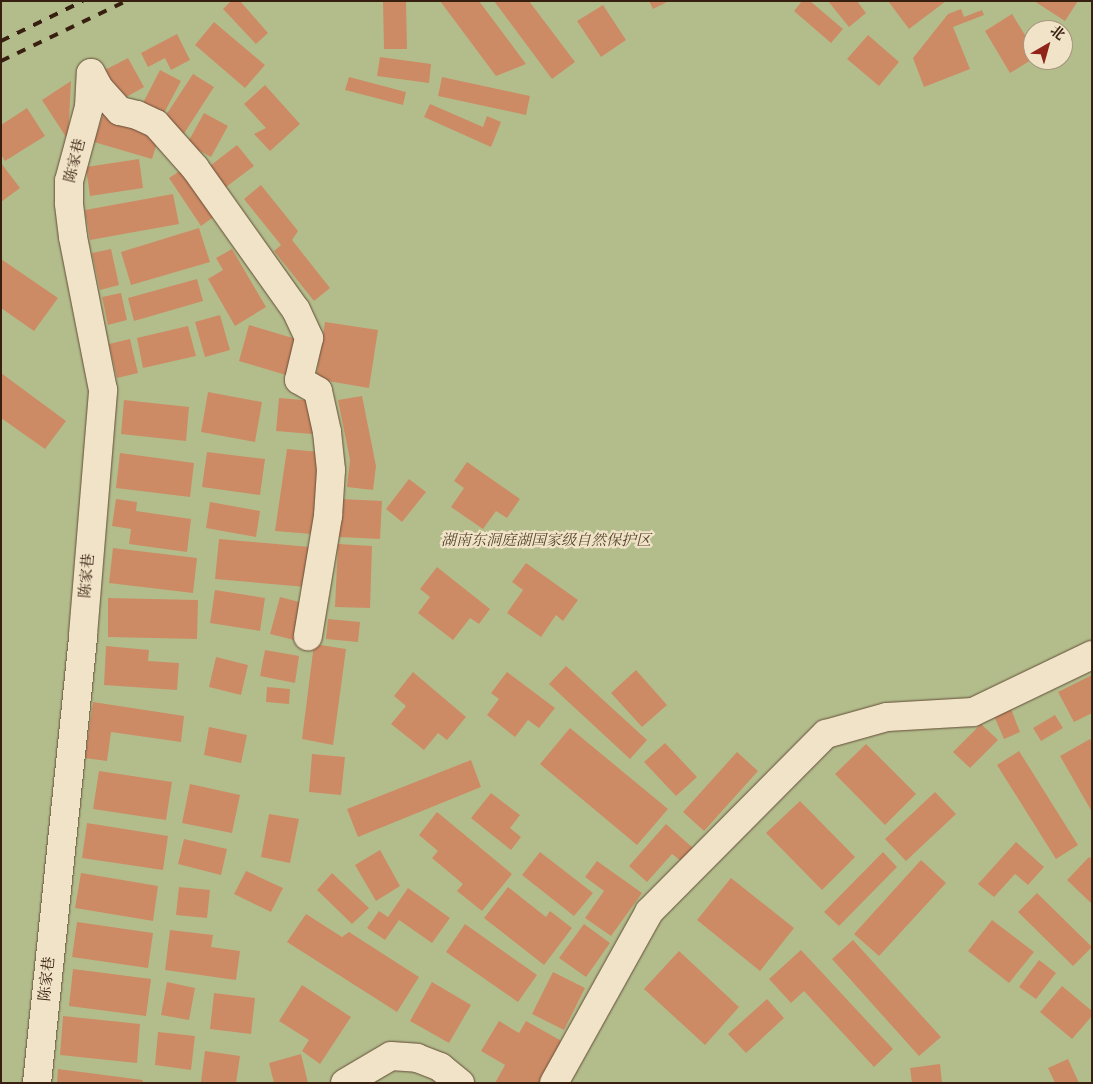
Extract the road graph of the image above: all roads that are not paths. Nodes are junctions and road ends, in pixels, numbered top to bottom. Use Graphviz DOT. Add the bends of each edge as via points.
graph roads {
  1 [pos="308,636"];
  2 [pos="1092,656"];
  3 [pos="37,1083"];
  4 [pos="345,1083"];
  5 [pos="460,1083"];
  6 [pos="554,1083"];
  1 -- 3 [label="street, 陈家巷" via="328,516 331,470 318,391 299,380 309,338 296,310 195,168 156,124 120,111 99,88 91,73 89,107 69,182 69,203 103,390 83,634"];
  2 -- 6 [label="street" via="973,712 887,717 826,734 650,912"];
  4 -- 5 [label="street" via="391,1056 417,1058 440,1067"];
}
